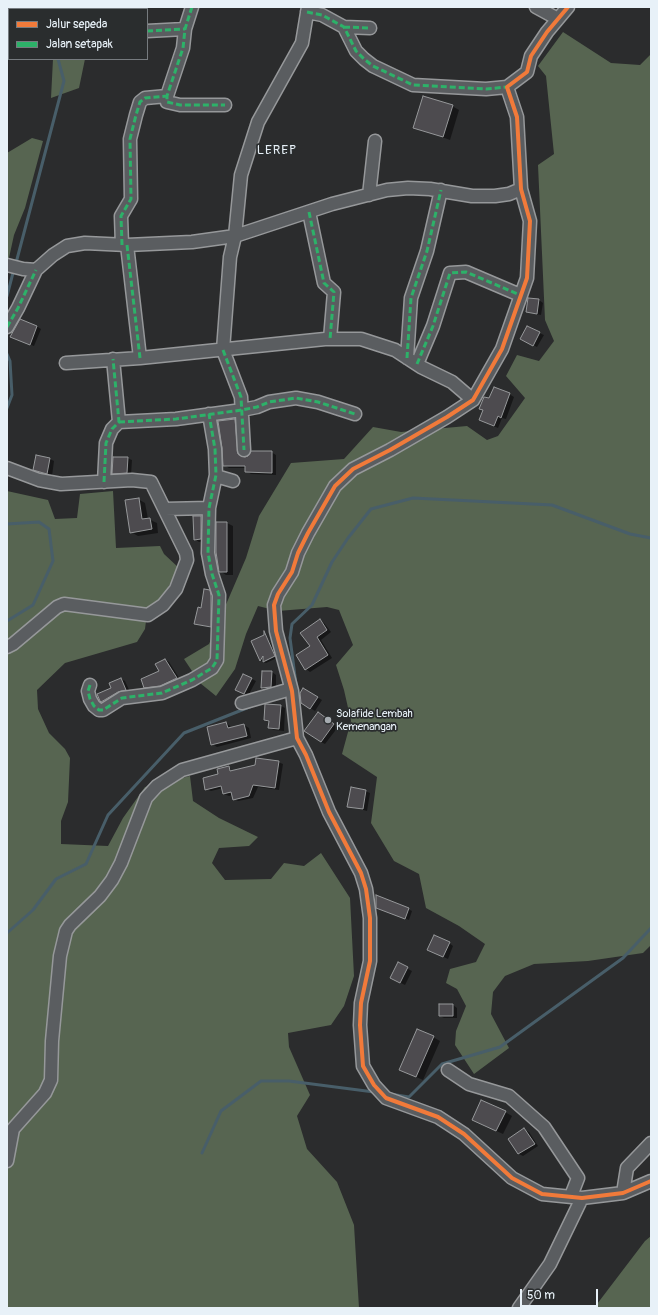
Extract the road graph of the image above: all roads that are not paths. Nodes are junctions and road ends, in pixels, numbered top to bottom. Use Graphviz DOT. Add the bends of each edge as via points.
graph roads {
  1 [pos="192,7"];
  2 [pos="536,7"];
  3 [pos="568,7"];
  4 [pos="308,9"];
  5 [pos="558,19"];
  6 [pos="185,28"];
  7 [pos="344,28"];
  8 [pos="370,28"];
  9 [pos="148,31"];
  10 [pos="507,87"];
  11 [pos="167,96"];
  12 [pos="226,105"];
  13 [pos="375,141"];
  14 [pos="521,189"];
  15 [pos="441,190"];
  16 [pos="368,195"];
  17 [pos="309,212"];
  18 [pos="235,236"];
  19 [pos="124,245"];
  20 [pos="7,265"];
  21 [pos="36,270"];
  22 [pos="520,295"];
  23 [pos="7,327"];
  24 [pos="330,339"];
  25 [pos="223,350"];
  26 [pos="140,358"];
  27 [pos="113,359"];
  28 [pos="412,361"];
  29 [pos="66,363"];
  30 [pos="473,400"];
  31 [pos="242,410"];
  32 [pos="209,414"];
  33 [pos="355,414"];
  34 [pos="119,422"];
  35 [pos="244,450"];
  36 [pos="7,468"];
  37 [pos="216,476"];
  38 [pos="232,481"];
  39 [pos="104,482"];
  40 [pos="209,508"];
  41 [pos="165,509"];
  42 [pos="7,647"];
  43 [pos="90,685"];
  44 [pos="292,693"];
  45 [pos="242,703"];
  46 [pos="297,738"];
  47 [pos="448,1070"];
  48 [pos="10,1131"];
  49 [pos="651,1143"];
  50 [pos="7,1161"];
  51 [pos="651,1181"];
  52 [pos="623,1193"];
  53 [pos="577,1197"];
  54 [pos="520,1308"];
  1 -- 6 [label="street"];
  2 -- 5 [label="street"];
  3 -- 5 [label="street"];
  4 -- 7 [label="street"];
  4 -- 18 [label="street" via="302,43 258,122 241,175"];
  5 -- 10 [label="street" via="531,56 526,72"];
  6 -- 9 [label="street"];
  6 -- 11 [label="street" via="183,48"];
  7 -- 8 [label="street"];
  7 -- 10 [label="street" via="356,51 364,59 413,85 486,89"];
  10 -- 14 [label="street" via="517,117"];
  11 -- 12 [label="street" via="167,102 170,104"];
  11 -- 19 [label="street" via="145,98 140,102 136,115 130,139 131,199 121,216"];
  13 -- 16 [label="street"];
  14 -- 15 [label="street" via="495,196 472,196"];
  14 -- 22 [label="street" via="530,221 527,278"];
  15 -- 16 [label="street" via="408,188"];
  15 -- 28 [label="street" via="427,251 411,298"];
  16 -- 17 [label="street"];
  17 -- 18 [label="street"];
  17 -- 24 [label="street" via="324,283 334,292"];
  18 -- 19 [label="street" via="192,242"];
  18 -- 25 [label="street" via="230,257"];
  19 -- 21 [label="street" via="85,242 67,246"];
  19 -- 26 [label="street"];
  20 -- 21 [label="street"];
  21 -- 23 [label="street"];
  22 -- 28 [label="street" via="466,272 450,273 433,326"];
  22 -- 30 [label="street" via="502,349"];
  24 -- 25 [label="street"];
  24 -- 28 [label="street" via="361,339 395,350"];
  25 -- 26 [label="street"];
  25 -- 31 [label="street" via="241,397"];
  26 -- 27 [label="street"];
  27 -- 29 [label="street"];
  27 -- 34 [label="street"];
  28 -- 30 [label="street" via="452,382"];
  30 -- 44 [label="street" via="353,469 335,486 324,503 274,605 276,631"];
  31 -- 32 [label="street"];
  31 -- 33 [label="street" via="296,398"];
  31 -- 35 [label="street"];
  32 -- 34 [label="street" via="176,419"];
  32 -- 37 [label="street" via="215,449"];
  34 -- 39 [label="street" via="112,429 106,443"];
  36 -- 39 [label="street" via="39,480 61,484"];
  37 -- 38 [label="street"];
  37 -- 40 [label="street"];
  39 -- 41 [label="street" via="151,482"];
  40 -- 41 [label="street"];
  40 -- 43 [label="street" via="208,553 219,595 218,648 215,664 192,680 162,693 122,698 103,710 99,710 90,699"];
  41 -- 42 [label="street" via="187,560 176,589 163,605 148,615 64,604"];
  44 -- 45 [label="street"];
  44 -- 46 [label="street"];
  46 -- 48 [label="street" via="182,770 157,786 146,798 112,880 66,931 60,956 51,1080 44,1093"];
  46 -- 53 [label="street" via="328,812 362,873 366,889 370,918 370,961 361,1003 360,1025 363,1066 374,1085 386,1098 438,1117 464,1134 512,1178 542,1194"];
  47 -- 53 [label="street" via="469,1084 509,1096 544,1127 578,1178"];
  48 -- 50 [label="street"];
  49 -- 52 [label="street" via="626,1170"];
  51 -- 52 [label="street"];
  52 -- 53 [label="street"];
  53 -- 54 [label="street" via="550,1264"];
}
